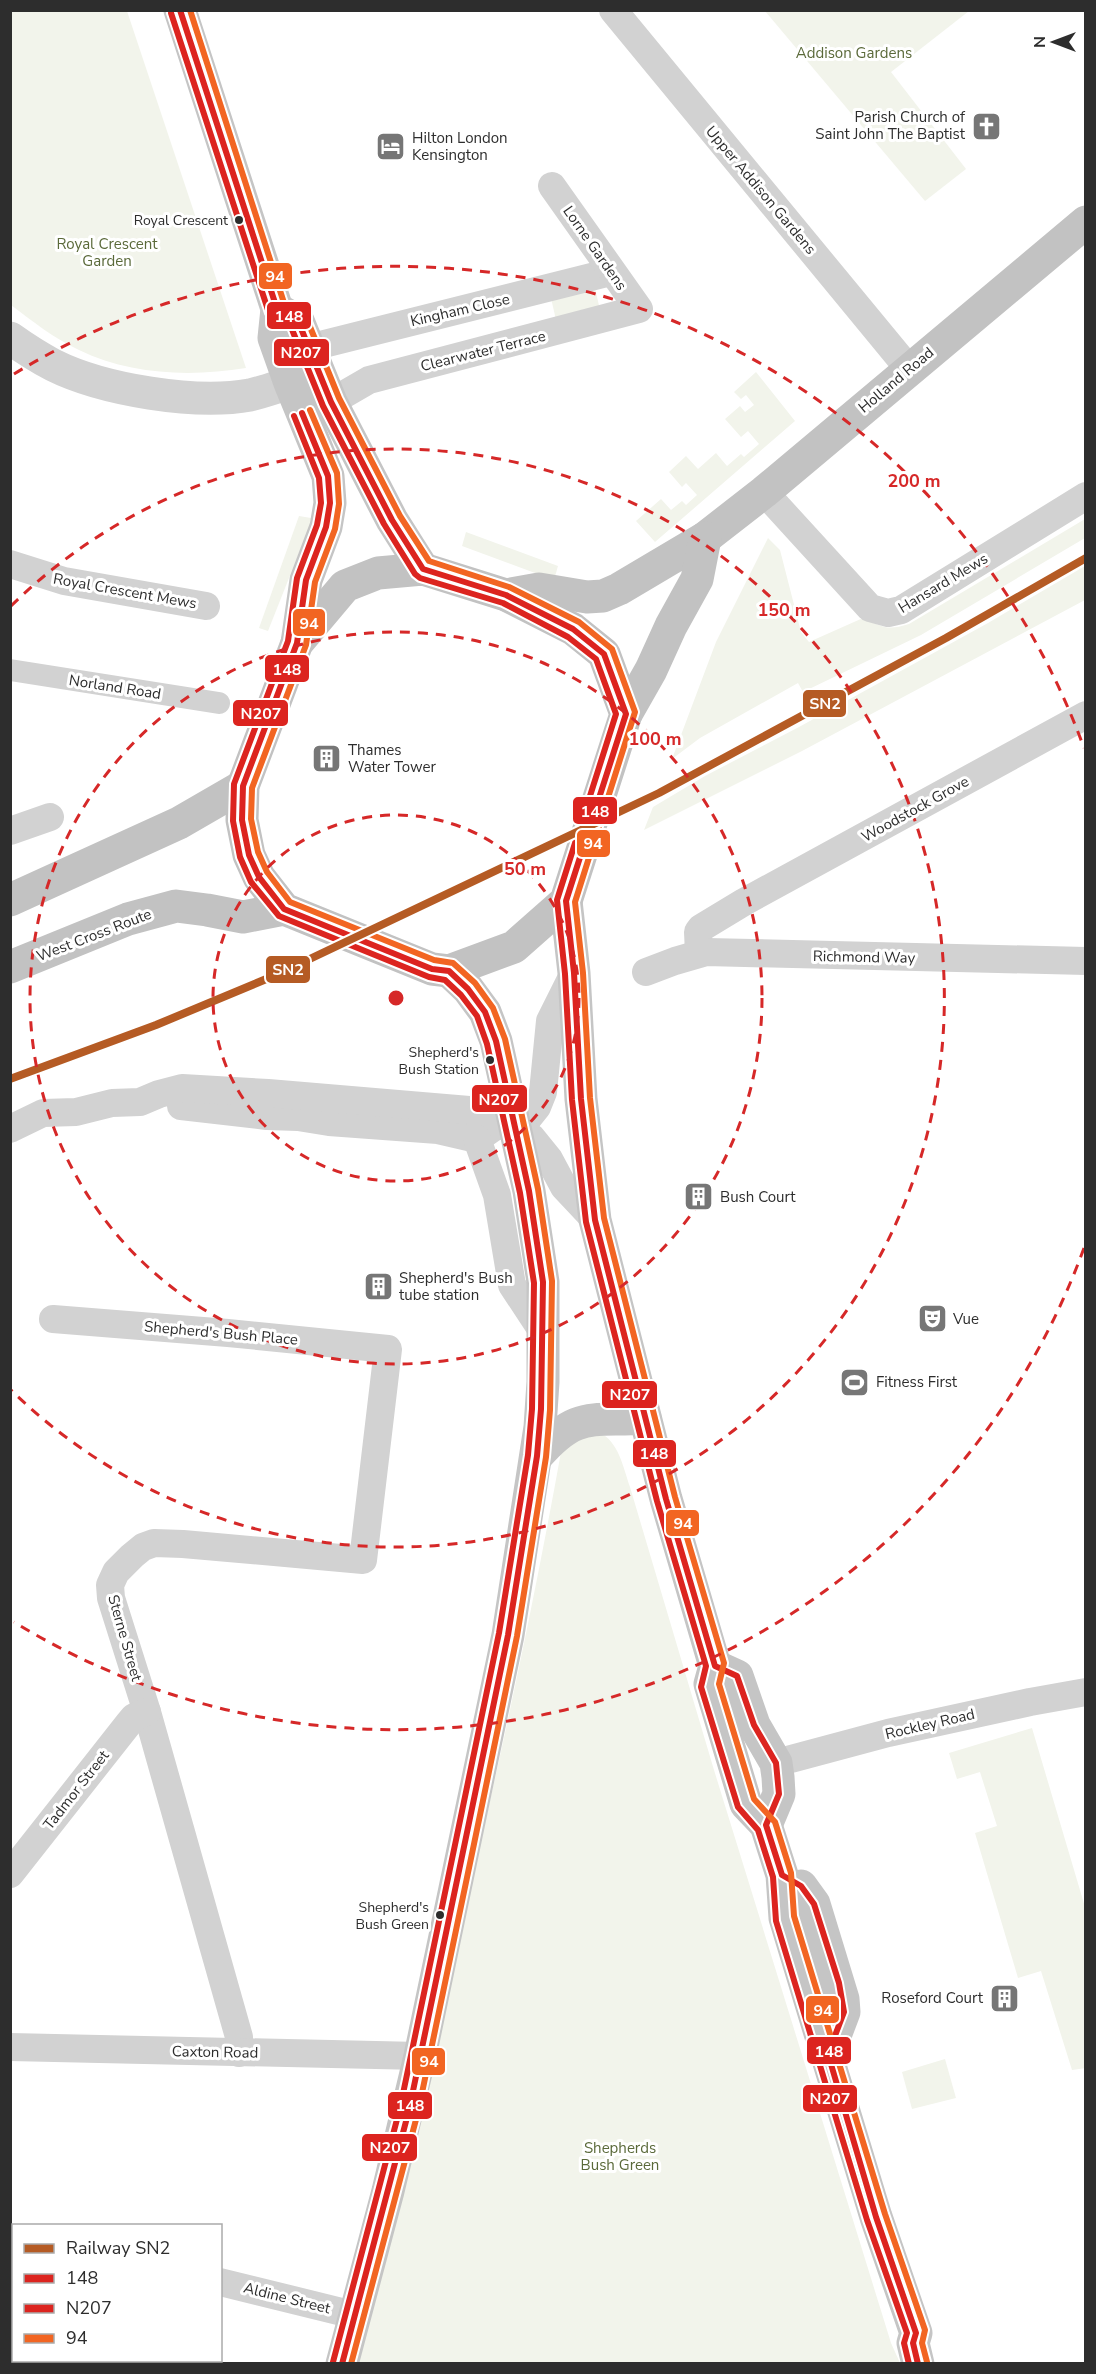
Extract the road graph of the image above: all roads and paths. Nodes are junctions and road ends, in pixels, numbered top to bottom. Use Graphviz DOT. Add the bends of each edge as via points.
graph roads {
  1 [pos="180,10"];
  2 [pos="613,10"];
  3 [pos="552,186"];
  4 [pos="1086,222"];
  5 [pos="611,272"];
  6 [pos="277,309"];
  7 [pos="639,309"];
  8 [pos="10,338"];
  9 [pos="308,348"];
  10 [pos="909,369"];
  11 [pos="290,383"];
  12 [pos="331,402"];
  13 [pos="764,492"];
  14 [pos="1086,496"];
  15 [pos="705,538"];
  16 [pos="10,564"];
  17 [pos="423,569"];
  18 [pos="506,595"];
  19 [pos="206,606"];
  20 [pos="297,643"];
  21 [pos="10,670"];
  22 [pos="219,703"];
  23 [pos="626,714"];
  24 [pos="1086,715"];
  25 [pos="243,786"];
  26 [pos="50,817"];
  27 [pos="10,831"];
  28 [pos="10,900"];
  29 [pos="566,901"];
  30 [pos="744,902"];
  31 [pos="284,909"];
  32 [pos="699,953"];
  33 [pos="751,954"];
  34 [pos="1086,961"];
  35 [pos="10,968"];
  36 [pos="449,971"];
  37 [pos="646,972"];
  38 [pos="573,973"];
  39 [pos="10,1129"];
  40 [pos="497,1131"];
  41 [pos="595,1220"];
  42 [pos="53,1319"];
  43 [pos="388,1349"];
  44 [pos="645,1418"];
  45 [pos="537,1456"];
  46 [pos="715,1666"];
  47 [pos="1086,1692"];
  48 [pos="147,1712"];
  49 [pos="776,1763"];
  50 [pos="766,1825"];
  51 [pos="10,1874"];
  52 [pos="801,1886"];
  53 [pos="10,2047"];
  54 [pos="239,2053"];
  55 [pos="828,2054"];
  56 [pos="420,2056"];
  57 [pos="222,2282"];
  58 [pos="354,2315"];
  59 [pos="917,2349"];
  60 [pos="342,2364"];
  61 [pos="941,2364"];
  1 -- 6 [label="main road"];
  2 -- 10 [label="street, Upper Addison Gardens"];
  3 -- 5 [label="street, Lorne Gardens"];
  4 -- 10 [label="highway, Holland Road"];
  5 -- 7 [label="street, Lorne Gardens"];
  5 -- 9 [label="street, Kingham Close"];
  6 -- 9 [label="main road" via="298,321"];
  6 -- 11 [label="main road" via="274,338"];
  7 -- 12 [label="street, Clearwater Terrace" via="369,380"];
  8 -- 11 [label="street" via="54,366 130,390 219,398"];
  9 -- 12 [label="main road"];
  10 -- 13 [label="highway, Holland Road"];
  11 -- 20 [label="main road" via="328,476 330,503 326,527 306,580"];
  12 -- 17 [label="main road" via="392,520"];
  13 -- 14 [label="street, Hansard Mews" via="870,608 888,613 901,610"];
  13 -- 15 [label="highway, Holland Road"];
  15 -- 18 [label="highway, Holland Road" via="603,596 539,589"];
  15 -- 23 [label="highway" via="697,579"];
  16 -- 19 [label="street, Royal Crescent Mews" via="64,581"];
  17 -- 18 [label="highway"];
  17 -- 20 [label="highway" via="378,573 345,586"];
  18 -- 23 [label="highway" via="573,629 600,650"];
  20 -- 25 [label="highway"];
  21 -- 22 [label="street, Norland Road"];
  23 -- 29 [label="highway"];
  24 -- 30 [label="street, Woodstock Grove"];
  25 -- 28 [label="highway" via="179,823"];
  25 -- 31 [label="highway" via="242,820 249,855 259,877"];
  26 -- 27 [label="street"];
  29 -- 36 [label="highway" via="514,947"];
  29 -- 38 [label="main road"];
  30 -- 32 [label="street, Woodstock Grove" via="701,928"];
  30 -- 33 [label="street" via="738,933 740,942"];
  31 -- 35 [label="highway, West Cross Route" via="243,917 176,906 128,919"];
  31 -- 36 [label="highway" via="432,969"];
  32 -- 33 [label="street, Richmond Way"];
  32 -- 37 [label="street, Richmond Way"];
  33 -- 34 [label="street, Richmond Way"];
  36 -- 40 [label="main road" via="485,1012 496,1041"];
  38 -- 40 [label="street" via="550,1021 543,1092 529,1118"];
  38 -- 41 [label="main road" via="581,1099"];
  39 -- 40 [label="street" via="43,1113 140,1102 182,1088 462,1109"];
  40 -- 41 [label="street" via="532,1138 564,1187"];
  40 -- 45 [label="main road" via="529,1191 543,1282 543,1382"];
  41 -- 44 [label="main road"];
  42 -- 43 [label="street, Shepherd's Bush Place"];
  43 -- 48 [label="street, Sterne Street" via="363,1560 154,1544 143,1547 116,1572 110,1585 111,1598"];
  44 -- 45 [label="main road" via="576,1422"];
  44 -- 46 [label="main road"];
  45 -- 56 [label="main road" via="508,1635"];
  46 -- 49 [label="main road" via="737,1676 754,1725"];
  46 -- 50 [label="main road" via="710,1684 746,1804"];
  47 -- 49 [label="street, Rockley Road" via="888,1733"];
  48 -- 51 [label="street, Tadmor Street" via="134,1717"];
  48 -- 54 [label="street, Sterne Street" via="239,2037"];
  49 -- 50 [label="main road" via="779,1794"];
  50 -- 55 [label="main road" via="782,1875 785,1918"];
  52 -- 55 [label="main road" via="814,1904 843,1999 844,2012"];
  53 -- 54 [label="street, Caxton Road"];
  54 -- 56 [label="street, Caxton Road"];
  55 -- 59 [label="main road"];
  56 -- 58 [label="main road"];
  57 -- 58 [label="street, Aldine Street"];
  58 -- 60 [label="main road"];
  59 -- 61 [label="main road" via="925,2338"];
}
